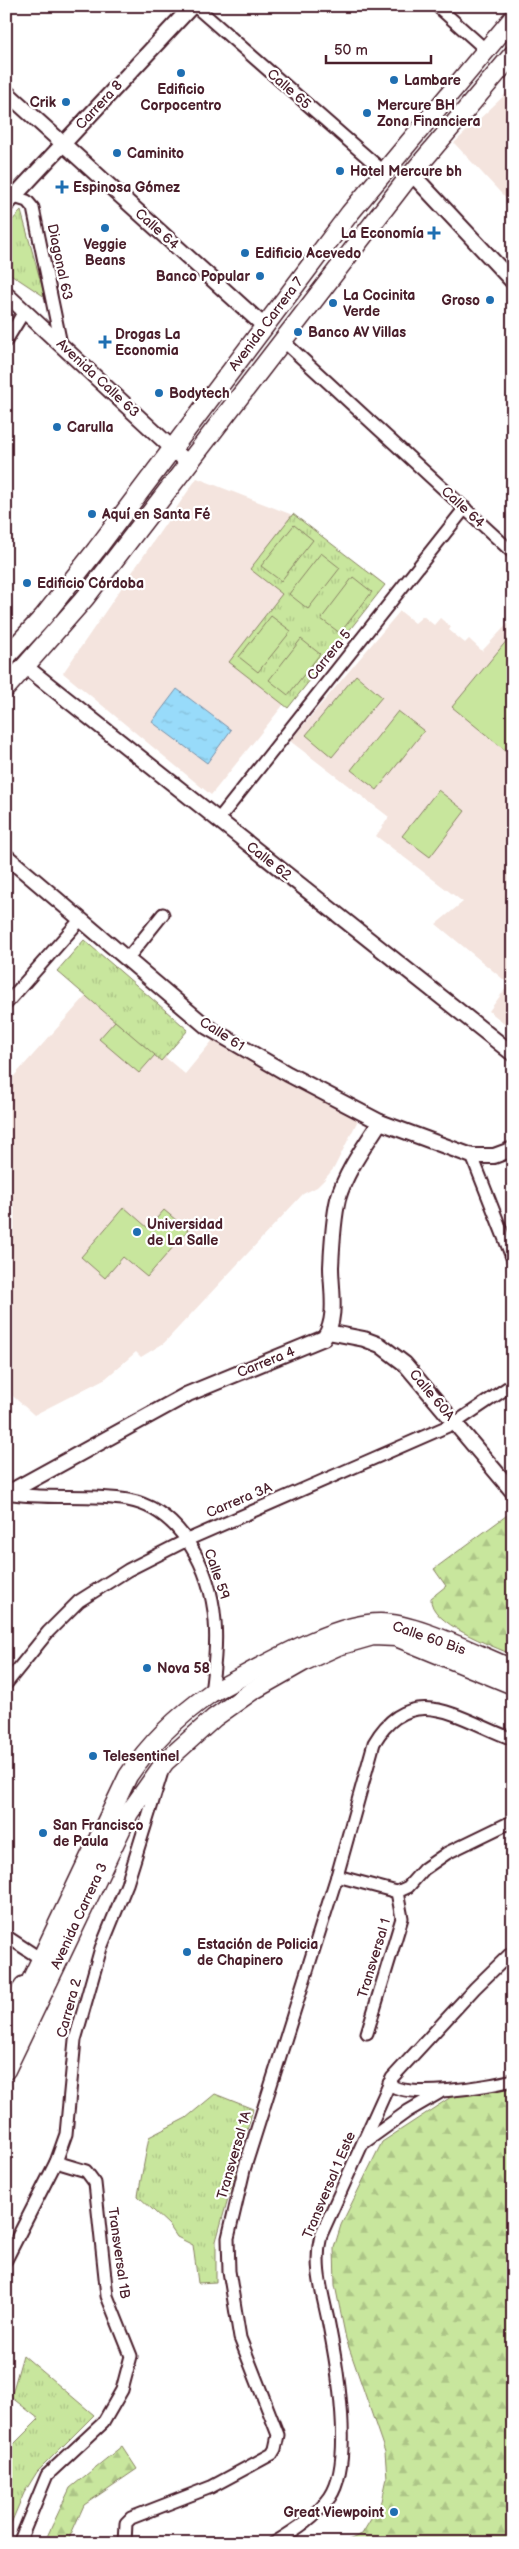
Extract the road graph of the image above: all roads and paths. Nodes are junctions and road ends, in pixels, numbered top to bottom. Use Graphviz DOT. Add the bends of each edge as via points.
graph roads {
  1 [pos="193,6"];
  2 [pos="437,6"];
  3 [pos="513,18"];
  4 [pos="486,50"];
  5 [pos="513,54"];
  6 [pos="6,92"];
  7 [pos="63,144"];
  8 [pos="383,171"];
  9 [pos="412,174"];
  10 [pos="10,201"];
  11 [pos="513,282"];
  12 [pos="6,294"];
  13 [pos="24,310"];
  14 [pos="264,326"];
  15 [pos="282,340"];
  16 [pos="6,341"];
  17 [pos="61,344"];
  18 [pos="172,448"];
  19 [pos="188,463"];
  20 [pos="465,508"];
  21 [pos="513,552"];
  22 [pos="7,654"];
  23 [pos="26,667"];
  24 [pos="6,688"];
  25 [pos="218,820"];
  26 [pos="6,856"];
  27 [pos="163,914"];
  28 [pos="81,919"];
  29 [pos="127,959"];
  30 [pos="6,1004"];
  31 [pos="513,1054"];
  32 [pos="380,1122"];
  33 [pos="513,1149"];
  34 [pos="472,1156"];
  35 [pos="513,1260"];
  36 [pos="328,1332"];
  37 [pos="513,1384"];
  38 [pos="456,1424"];
  39 [pos="513,1492"];
  40 [pos="6,1493"];
  41 [pos="187,1540"];
  42 [pos="288,1654"];
  43 [pos="305,1660"];
  44 [pos="513,1669"];
  45 [pos="6,1684"];
  46 [pos="513,1685"];
  47 [pos="211,1693"];
  48 [pos="513,1739"];
  49 [pos="165,1762"];
  50 [pos="513,1821"];
  51 [pos="337,1876"];
  52 [pos="397,1892"];
  53 [pos="6,1936"];
  54 [pos="513,1951"];
  55 [pos="41,1959"];
  56 [pos="6,2008"];
  57 [pos="6,2033"];
  58 [pos="367,2033"];
  59 [pos="6,2070"];
  60 [pos="513,2080"];
  61 [pos="389,2083"];
  62 [pos="445,2090"];
  63 [pos="364,2144"];
  64 [pos="56,2162"];
  65 [pos="6,2260"];
  66 [pos="19,2543"];
  67 [pos="125,2543"];
  68 [pos="274,2543"];
  1 -- 7 [label="street, Carrera 8"];
  1 -- 8 [label="street, Calle 65"];
  2 -- 4 [label="street"];
  3 -- 4 [label="main road, Avenida Carrera 7"];
  4 -- 8 [label="main road, Avenida Carrera 7"];
  5 -- 9 [label="main road, Avenida Carrera 7"];
  6 -- 7 [label="street, Calle 64"];
  7 -- 10 [label="street, Carrera 8"];
  7 -- 14 [label="street, Calle 64"];
  8 -- 14 [label="main road, Avenida Carrera 7"];
  9 -- 11 [label="street"];
  9 -- 15 [label="main road, Avenida Carrera 7"];
  10 -- 17 [label="street, Diagonal 63" via="27,201 32,208"];
  12 -- 13 [label="street, Avenida Calle 63"];
  13 -- 16 [label="street"];
  13 -- 17 [label="street, Avenida Calle 63"];
  14 -- 18 [label="main road, Avenida Carrera 7"];
  15 -- 19 [label="main road, Avenida Carrera 7"];
  15 -- 20 [label="street, Calle 64"];
  17 -- 18 [label="street, Avenida Calle 63"];
  18 -- 19 [label="street, Avenida Calle 63"];
  18 -- 22 [label="main road, Avenida Carrera 7" via="58,598"];
  19 -- 23 [label="main road, Avenida Carrera 7" via="80,604"];
  20 -- 21 [label="street, Calle 64"];
  20 -- 25 [label="street, Carrera 5"];
  23 -- 24 [label="main road, Avenida Carrera 7"];
  23 -- 25 [label="street, Calle 62"];
  25 -- 31 [label="street, Calle 62"];
  26 -- 28 [label="street, Calle 61"];
  27 -- 29 [label="street"];
  28 -- 29 [label="street, Calle 61"];
  28 -- 30 [label="street"];
  29 -- 32 [label="street, Calle 61" via="207,1027"];
  32 -- 34 [label="street, Calle 61"];
  32 -- 36 [label="street" via="354,1164 338,1200 332,1242 332,1316"];
  33 -- 34 [label="street, Calle 61" via="494,1156"];
  34 -- 35 [label="street"];
  36 -- 38 [label="street, Calle 60A" via="364,1339 393,1353"];
  36 -- 40 [label="street, Carrera 4" via="317,1342 166,1405"];
  37 -- 38 [label="street, Carrera 3A"];
  38 -- 39 [label="street, Calle 60A"];
  38 -- 41 [label="street, Carrera 3A"];
  40 -- 41 [label="street, Calle 59" via="128,1500 157,1512"];
  41 -- 45 [label="street, Carrera 3A" via="128,1570 80,1601 48,1632"];
  41 -- 47 [label="street, Calle 59" via="198,1559 212,1598 216,1645"];
  42 -- 44 [label="main road, Calle 60 Bis" via="344,1630 379,1623 419,1632"];
  42 -- 47 [label="main road, Avenida Carrera 3"];
  43 -- 46 [label="main road, Calle 60 Bis" via="362,1638 384,1635 412,1643"];
  43 -- 49 [label="main road, Avenida Carrera 3" via="221,1713"];
  47 -- 55 [label="main road, Avenida Carrera 3" via="159,1737 128,1776"];
  48 -- 51 [label="street, Transversal 1A" via="440,1709 428,1708 391,1722 374,1743"];
  49 -- 59 [label="main road, Avenida Carrera 3" via="117,1835"];
  49 -- 64 [label="street, Carrera 2" via="127,1884 101,1948 75,2040 66,2134"];
  50 -- 52 [label="street" via="447,1853 424,1869 408,1887"];
  51 -- 52 [label="street"];
  51 -- 67 [label="street, Transversal 1A" via="244,2170 228,2238 229,2271 240,2338 278,2435 278,2444 272,2454 223,2481 131,2518 126,2523"];
  52 -- 58 [label="street, Transversal 1" via="402,1918"];
  53 -- 55 [label="street"];
  54 -- 61 [label="street, Transversal 1 Este"];
  55 -- 56 [label="street"];
  55 -- 57 [label="main road, Avenida Carrera 3"];
  60 -- 62 [label="street"];
  61 -- 62 [label="street" via="403,2092"];
  61 -- 63 [label="street, Transversal 1 Este"];
  62 -- 63 [label="street" via="408,2111"];
  63 -- 68 [label="street, Transversal 1 Este" via="323,2231 317,2254 339,2402 341,2461 331,2496 310,2519"];
  64 -- 65 [label="street, Carrera 2"];
  64 -- 66 [label="street, Transversal 1B" via="86,2171 96,2183 107,2296 131,2356 122,2390 103,2423 47,2475"];
}
